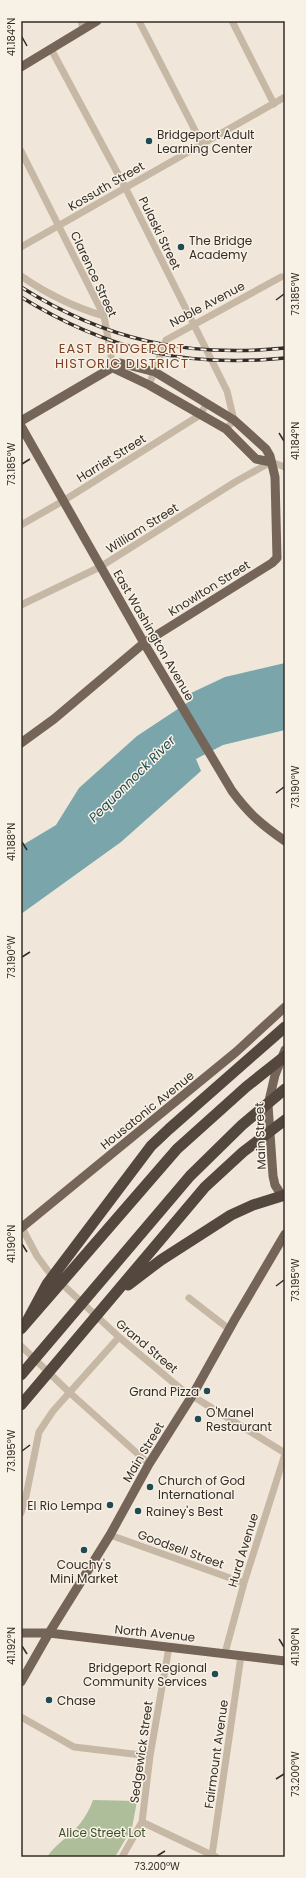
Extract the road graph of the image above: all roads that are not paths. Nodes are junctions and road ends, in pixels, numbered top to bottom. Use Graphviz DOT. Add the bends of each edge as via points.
graph roads {
  1 [pos="97,21"];
  2 [pos="139,21"];
  3 [pos="232,21"];
  4 [pos="82,25"];
  5 [pos="51,49"];
  6 [pos="21,67"];
  7 [pos="285,97"];
  8 [pos="274,104"];
  9 [pos="202,144"];
  10 [pos="21,151"];
  11 [pos="125,188"];
  12 [pos="59,226"];
  13 [pos="21,247"];
  14 [pos="21,276"];
  15 [pos="281,277"];
  16 [pos="104,316"];
  17 [pos="194,325"];
  18 [pos="111,367"];
  19 [pos="155,372"];
  20 [pos="149,385"];
  21 [pos="207,403"];
  22 [pos="200,416"];
  23 [pos="234,420"];
  24 [pos="21,421"];
  25 [pos="21,426"];
  26 [pos="226,429"];
  27 [pos="271,462"];
  28 [pos="285,467"];
  29 [pos="63,501"];
  30 [pos="21,525"];
  31 [pos="100,567"];
  32 [pos="21,605"];
  33 [pos="144,643"];
  34 [pos="22,740"];
  35 [pos="285,841"];
  36 [pos="285,1007"];
  37 [pos="285,1027"];
  38 [pos="285,1050"];
  39 [pos="285,1056"];
  40 [pos="281,1092"];
  41 [pos="280,1123"];
  42 [pos="284,1197"];
  43 [pos="21,1227"];
  44 [pos="284,1242"];
  45 [pos="61,1275"];
  46 [pos="189,1298"];
  47 [pos="102,1311"];
  48 [pos="24,1326"];
  49 [pos="229,1329"];
  50 [pos="119,1337"];
  51 [pos="21,1346"];
  52 [pos="24,1370"];
  53 [pos="69,1392"];
  54 [pos="192,1396"];
  55 [pos="21,1405"];
  56 [pos="285,1454"];
  57 [pos="149,1464"];
  58 [pos="21,1513"];
  59 [pos="110,1535"];
  60 [pos="244,1583"];
  61 [pos="21,1633"];
  62 [pos="49,1633"];
  63 [pos="169,1647"];
  64 [pos="225,1653"];
  65 [pos="241,1656"];
  66 [pos="285,1661"];
  67 [pos="21,1682"];
  68 [pos="21,1717"];
  69 [pos="150,1756"];
  70 [pos="142,1822"];
  71 [pos="214,1856"];
  72 [pos="122,1857"];
  1 -- 4 [label="main road"];
  2 -- 9 [label="street"];
  3 -- 8 [label="street"];
  4 -- 5 [label="main road"];
  5 -- 6 [label="main road"];
  5 -- 11 [label="street, Pulaski Street"];
  7 -- 8 [label="street, Kossuth Street"];
  8 -- 9 [label="street, Kossuth Street"];
  9 -- 11 [label="street, Kossuth Street"];
  10 -- 12 [label="street, Clarence Street"];
  11 -- 12 [label="street, Kossuth Street"];
  11 -- 17 [label="street, Pulaski Street"];
  12 -- 13 [label="street, Kossuth Street"];
  12 -- 16 [label="street, Clarence Street"];
  14 -- 16 [label="street" via="38,288 78,308"];
  15 -- 17 [label="street, Noble Avenue"];
  16 -- 18 [label="street, Clarence Street"];
  17 -- 19 [label="street, Noble Avenue" via="166,340"];
  17 -- 23 [label="street, Pulaski Street" via="227,391"];
  18 -- 19 [label="main road" via="120,362"];
  18 -- 20 [label="main road"];
  18 -- 24 [label="main road"];
  19 -- 20 [label="street, Noble Avenue"];
  19 -- 21 [label="main road"];
  20 -- 22 [label="main road"];
  21 -- 22 [label="street, Harriet Street"];
  21 -- 23 [label="main road"];
  22 -- 26 [label="main road"];
  22 -- 29 [label="street, Harriet Street"];
  23 -- 26 [label="street"];
  23 -- 27 [label="main road" via="266,449"];
  25 -- 29 [label="main road, East Washington Avenue"];
  26 -- 27 [label="main road" via="256,459"];
  27 -- 28 [label="street"];
  27 -- 31 [label="street, William Street"];
  27 -- 33 [label="main road, Knowlton Street" via="275,477 277,558 272,564"];
  29 -- 30 [label="street, Harriet Street"];
  29 -- 31 [label="main road, East Washington Avenue"];
  31 -- 32 [label="street, William Street"];
  31 -- 33 [label="main road, East Washington Avenue"];
  33 -- 34 [label="main road, Knowlton Street" via="54,719"];
  33 -- 35 [label="main road, East Washington Avenue" via="232,792 263,826"];
  36 -- 43 [label="main road, Housatonic Avenue" via="236,1052"];
  37 -- 45 [label="highway" via="151,1146"];
  38 -- 42 [label="main road, Main Street" via="275,1075 268,1106 274,1181"];
  39 -- 45 [label="highway" via="211,1117 177,1149"];
  40 -- 52 [label="highway" via="224,1142 186,1180"];
  41 -- 47 [label="highway" via="232,1160 204,1187 118,1288"];
  42 -- 47 [label="highway" via="238,1211 199,1235 146,1270"];
  43 -- 50 [label="street, Grand Street" via="48,1271"];
  44 -- 49 [label="main road, Main Street"];
  45 -- 48 [label="highway"];
  46 -- 49 [label="street"];
  47 -- 55 [label="highway"];
  49 -- 54 [label="main road, Main Street"];
  50 -- 53 [label="street"];
  50 -- 54 [label="street, Grand Street"];
  51 -- 53 [label="street"];
  53 -- 57 [label="street"];
  53 -- 58 [label="street" via="39,1432"];
  54 -- 56 [label="street, Grand Street"];
  54 -- 57 [label="main road, Main Street"];
  56 -- 60 [label="street, Hurd Avenue"];
  57 -- 59 [label="main road, Main Street"];
  59 -- 60 [label="street, Goodsell Street"];
  59 -- 62 [label="main road, Main Street"];
  60 -- 64 [label="street, Hurd Avenue"];
  61 -- 62 [label="main road, North Avenue"];
  62 -- 63 [label="main road, North Avenue"];
  62 -- 67 [label="main road, Main Street"];
  63 -- 64 [label="main road, North Avenue"];
  63 -- 69 [label="street, Sedgewick Street"];
  64 -- 65 [label="main road, North Avenue"];
  65 -- 66 [label="main road, North Avenue"];
  65 -- 71 [label="street, Fairmount Avenue"];
  68 -- 69 [label="street" via="74,1747"];
  69 -- 70 [label="street, Sedgewick Street"];
  70 -- 71 [label="street"];
  70 -- 72 [label="street, Sedgewick Street"];
}
